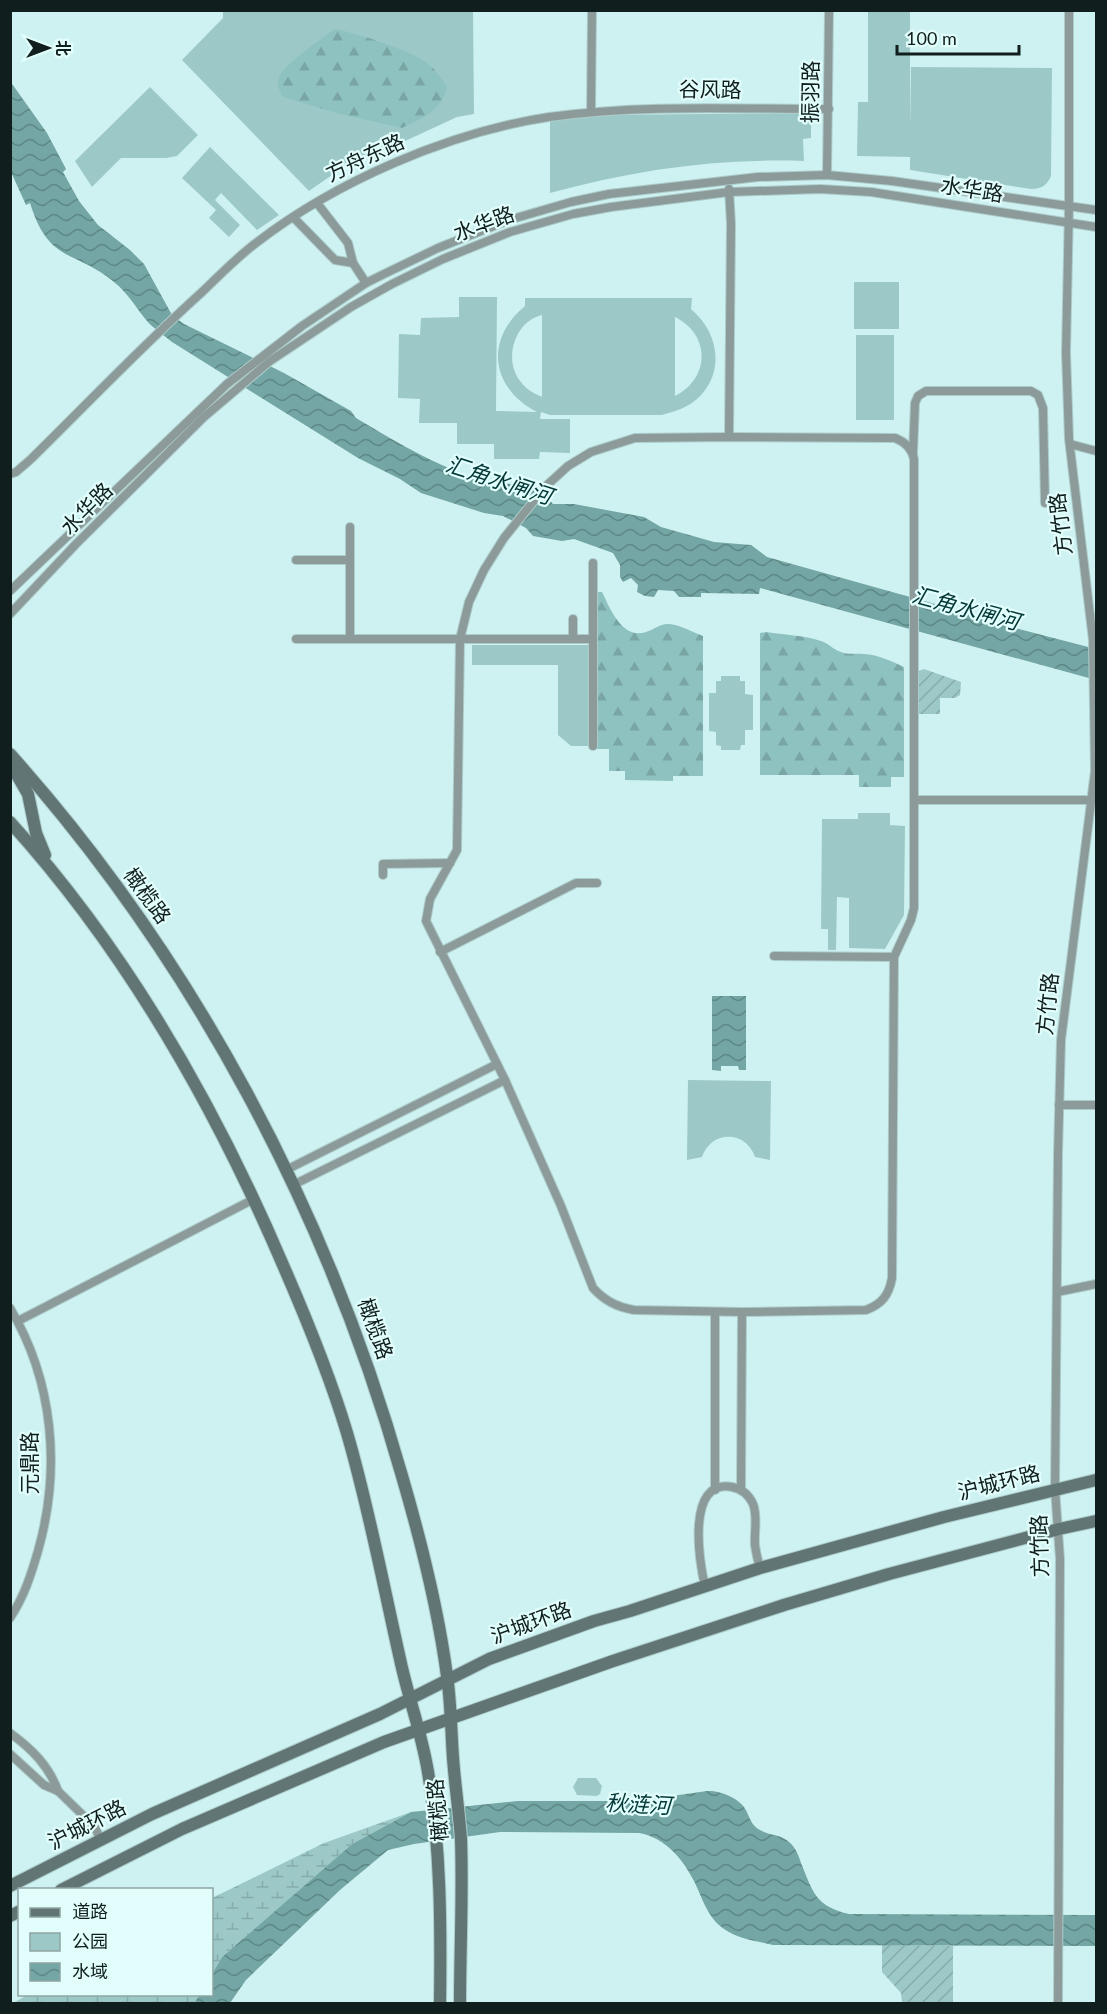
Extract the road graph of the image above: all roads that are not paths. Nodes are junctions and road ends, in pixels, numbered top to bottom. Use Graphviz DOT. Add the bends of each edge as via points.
graph roads {
  1 [pos="592,10"];
  2 [pos="830,10"];
  3 [pos="1069,10"];
  4 [pos="829,110"];
  5 [pos="591,112"];
  6 [pos="827,174"];
  7 [pos="730,179"];
  8 [pos="729,192"];
  9 [pos="317,203"];
  10 [pos="1069,206"];
  11 [pos="1096,210"];
  12 [pos="294,218"];
  13 [pos="1068,223"];
  14 [pos="1096,227"];
  15 [pos="354,263"];
  16 [pos="366,283"];
  17 [pos="729,437"];
  18 [pos="1070,444"];
  19 [pos="1096,452"];
  20 [pos="913,454"];
  21 [pos="10,474"];
  22 [pos="1045,503"];
  23 [pos="350,527"];
  24 [pos="296,560"];
  25 [pos="350,560"];
  26 [pos="593,563"];
  27 [pos="10,591"];
  28 [pos="10,614"];
  29 [pos="573,619"];
  30 [pos="296,639"];
  31 [pos="350,639"];
  32 [pos="460,639"];
  33 [pos="573,639"];
  34 [pos="593,639"];
  35 [pos="593,746"];
  36 [pos="10,754"];
  37 [pos="10,763"];
  38 [pos="1091,800"];
  39 [pos="914,801"];
  40 [pos="10,822"];
  41 [pos="450,863"];
  42 [pos="50,867"];
  43 [pos="383,875"];
  44 [pos="597,883"];
  45 [pos="440,952"];
  46 [pos="774,956"];
  47 [pos="894,957"];
  48 [pos="497,1064"];
  49 [pos="505,1080"];
  50 [pos="440,1092"];
  51 [pos="1059,1105"];
  52 [pos="1096,1105"];
  53 [pos="448,1107"];
  54 [pos="286,1170"];
  55 [pos="293,1185"];
  56 [pos="254,1199"];
  57 [pos="1096,1284"];
  58 [pos="1057,1292"];
  59 [pos="10,1308"];
  60 [pos="715,1312"];
  61 [pos="742,1312"];
  62 [pos="18,1321"];
  63 [pos="1096,1480"];
  64 [pos="1055,1489"];
  65 [pos="715,1490"];
  66 [pos="741,1490"];
  67 [pos="1096,1521"];
  68 [pos="1059,1529"];
  69 [pos="760,1568"];
  70 [pos="705,1586"];
  71 [pos="10,1618"];
  72 [pos="448,1679"];
  73 [pos="410,1699"];
  74 [pos="450,1718"];
  75 [pos="418,1730"];
  76 [pos="10,1733"];
  77 [pos="10,1754"];
  78 [pos="58,1791"];
  79 [pos="100,1839"];
  80 [pos="10,1886"];
  81 [pos="65,1888"];
  82 [pos="440,2004"];
  83 [pos="460,2004"];
  84 [pos="1058,2004"];
  1 -- 5 [label="street"];
  2 -- 4 [label="street, 振羽路"];
  3 -- 10 [label="street, 方竹路"];
  4 -- 5 [label="street, 谷风路" via="679,107"];
  4 -- 6 [label="street, 振羽路"];
  5 -- 9 [label="street, 方舟东路" via="547,117 463,137 369,174"];
  6 -- 7 [label="street, 水华路"];
  6 -- 10 [label="street, 水华路"];
  7 -- 8 [label="street"];
  7 -- 16 [label="street, 水华路" via="609,194 535,212 438,248"];
  8 -- 13 [label="street, 水华路" via="871,192"];
  8 -- 17 [label="street"];
  8 -- 28 [label="street, 水华路" via="611,207 510,232 443,259 351,307 270,361 204,417"];
  9 -- 12 [label="street, 方舟东路"];
  9 -- 15 [label="street" via="348,243"];
  10 -- 11 [label="street, 水华路"];
  10 -- 13 [label="street, 方竹路"];
  12 -- 15 [label="street" via="335,260"];
  12 -- 21 [label="street, 方舟东路" via="255,244 187,305 30,460"];
  13 -- 14 [label="street, 水华路"];
  13 -- 18 [label="street, 方竹路" via="1066,353"];
  15 -- 16 [label="street"];
  16 -- 27 [label="street, 水华路" via="227,384"];
  17 -- 20 [label="street" via="895,438"];
  17 -- 32 [label="street" via="635,438 591,452 568,466 511,530 484,570 469,602"];
  18 -- 19 [label="street"];
  18 -- 38 [label="street, 方竹路" via="1093,640 1095,771"];
  20 -- 22 [label="street" via="915,403 926,391 1031,391 1038,395 1043,408"];
  20 -- 39 [label="street"];
  23 -- 25 [label="street"];
  24 -- 25 [label="street"];
  25 -- 31 [label="street"];
  26 -- 34 [label="street"];
  29 -- 33 [label="street"];
  30 -- 31 [label="street"];
  31 -- 32 [label="street"];
  32 -- 33 [label="street"];
  32 -- 41 [label="street" via="457,850"];
  33 -- 34 [label="street"];
  34 -- 35 [label="street"];
  36 -- 54 [label="main road, 橄榄路" via="69,823 156,942 214,1034"];
  37 -- 42 [label="main road" via="27,794 36,833"];
  38 -- 39 [label="street"];
  38 -- 51 [label="street, 方竹路" via="1061,1040"];
  39 -- 47 [label="street" via="913,915"];
  40 -- 42 [label="main road, 橄榄路"];
  41 -- 43 [label="street" via="383,864"];
  41 -- 45 [label="street" via="426,912"];
  42 -- 56 [label="main road, 橄榄路" via="85,911 178,1054"];
  44 -- 45 [label="street" via="576,883"];
  45 -- 48 [label="street"];
  46 -- 47 [label="street"];
  47 -- 61 [label="street" via="892,1278 888,1294 866,1310"];
  48 -- 49 [label="street"];
  48 -- 50 [label="street"];
  49 -- 53 [label="street"];
  49 -- 60 [label="street" via="593,1288 621,1308"];
  50 -- 53 [label="street"];
  50 -- 54 [label="street"];
  51 -- 52 [label="street"];
  51 -- 58 [label="street, 方竹路"];
  53 -- 55 [label="street"];
  54 -- 55 [label="main road, 橄榄路"];
  55 -- 72 [label="main road, 橄榄路" via="332,1271 385,1417 425,1560"];
  56 -- 62 [label="street"];
  56 -- 73 [label="main road, 橄榄路" via="298,1298 346,1431"];
  57 -- 58 [label="street"];
  58 -- 64 [label="street, 方竹路"];
  59 -- 62 [label="street, 元鼎路"];
  60 -- 61 [label="street"];
  60 -- 65 [label="street"];
  61 -- 66 [label="street"];
  62 -- 71 [label="street, 元鼎路" via="46,1403 52,1474 46,1523 31,1575"];
  63 -- 64 [label="main road, 沪城环路"];
  64 -- 68 [label="street, 方竹路"];
  64 -- 69 [label="main road, 沪城环路"];
  65 -- 66 [label="street" via="727,1486"];
  65 -- 70 [label="street" via="703,1501 699,1515"];
  66 -- 69 [label="street" via="755,1510 755,1547"];
  67 -- 68 [label="main road"];
  68 -- 74 [label="main road" via="784,1605"];
  68 -- 84 [label="street, 方竹路"];
  69 -- 70 [label="main road, 沪城环路"];
  70 -- 72 [label="main road, 沪城环路" via="594,1621 489,1659"];
  72 -- 73 [label="main road, 沪城环路"];
  72 -- 74 [label="main road, 橄榄路"];
  73 -- 75 [label="main road, 橄榄路"];
  73 -- 79 [label="main road, 沪城环路"];
  74 -- 75 [label="main road"];
  74 -- 83 [label="main road, 橄榄路" via="461,1841"];
  75 -- 81 [label="main road" via="182,1829"];
  75 -- 82 [label="main road, 橄榄路" via="428,1771 436,1843"];
  76 -- 78 [label="street" via="42,1761"];
  77 -- 78 [label="street" via="44,1785"];
  78 -- 79 [label="street" via="95,1827"];
  79 -- 80 [label="main road, 沪城环路"];
}
